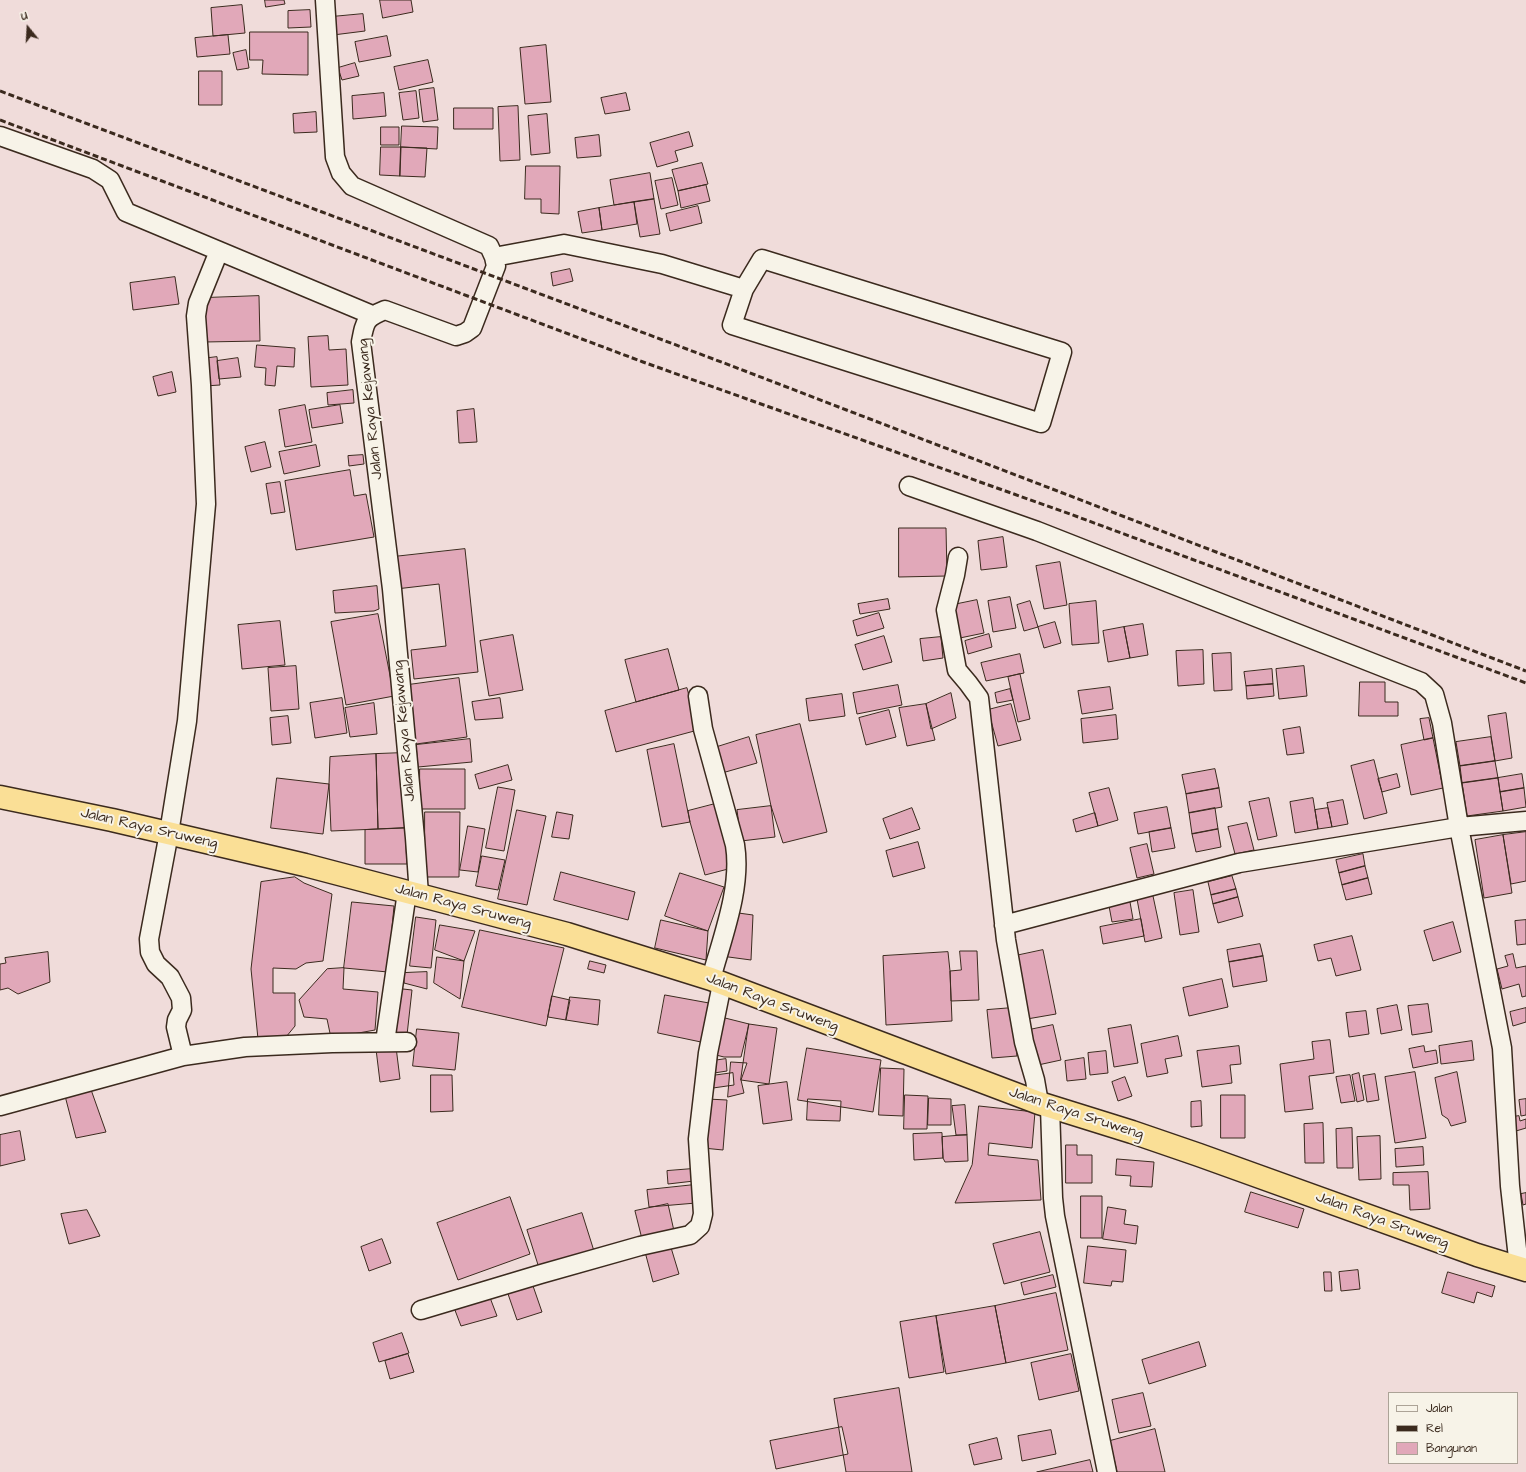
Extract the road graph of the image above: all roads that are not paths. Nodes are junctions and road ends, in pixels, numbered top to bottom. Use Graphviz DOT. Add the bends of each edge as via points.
graph roads {
  1 [pos="325,0"];
  2 [pos="0,136"];
  3 [pos="219,251"];
  4 [pos="494,257"];
  5 [pos="744,289"];
  6 [pos="372,315"];
  7 [pos="909,486"];
  8 [pos="958,557"];
  9 [pos="698,696"];
  10 [pos="0,797"];
  11 [pos="1526,821"];
  12 [pos="1459,828"];
  13 [pos="169,833"];
  14 [pos="413,894"];
  15 [pos="1004,925"];
  16 [pos="716,982"];
  17 [pos="385,1042"];
  18 [pos="407,1042"];
  19 [pos="183,1056"];
  20 [pos="1045,1105"];
  21 [pos="0,1106"];
  22 [pos="1518,1185"];
  23 [pos="1522,1268"];
  24 [pos="421,1310"];
  25 [pos="1107,1472"];
  1 -- 4 [label="street" via="334,157 341,173 352,186 489,246"];
  2 -- 3 [label="street" via="93,169 110,180 126,212"];
  3 -- 6 [label="street"];
  3 -- 13 [label="street" via="198,303 196,316 206,504 187,721"];
  4 -- 5 [label="street" via="564,244 662,264"];
  4 -- 6 [label="street, Jalan Raya Kejawang" via="496,266 493,276 472,328 464,333 456,336 385,310"];
  5 -- 5 [label="street" via="762,259 1062,352 1041,423 732,325"];
  6 -- 14 [label="street, Jalan Raya Kejawang" via="364,324 361,342 392,589"];
  7 -- 12 [label="street" via="1037,531 1421,682 1434,694 1442,723"];
  8 -- 15 [label="street" via="946,610 957,670 979,698"];
  9 -- 16 [label="street" via="703,729 737,859 733,899"];
  10 -- 13 [label="highway, Jalan Raya Sruweng"];
  11 -- 12 [label="street"];
  12 -- 15 [label="street" via="1239,863"];
  12 -- 22 [label="street" via="1502,1048"];
  13 -- 14 [label="highway, Jalan Raya Sruweng" via="306,865"];
  13 -- 19 [label="street" via="149,939 150,952 156,964 170,977 181,998 182,1010 176,1027"];
  14 -- 16 [label="highway, Jalan Raya Sruweng" via="567,934"];
  14 -- 17 [label="street, Jalan Raya Kejawang"];
  15 -- 20 [label="street" via="1024,1042"];
  16 -- 20 [label="highway, Jalan Raya Sruweng"];
  16 -- 24 [label="street" via="698,1139 702,1214 700,1226 690,1235 640,1246"];
  17 -- 18 [label="street"];
  17 -- 19 [label="street" via="245,1047"];
  19 -- 21 [label="street"];
  20 -- 23 [label="highway, Jalan Raya Sruweng" via="1132,1132 1477,1255"];
  20 -- 25 [label="street" via="1056,1216"];
  22 -- 23 [label="street"];
}
